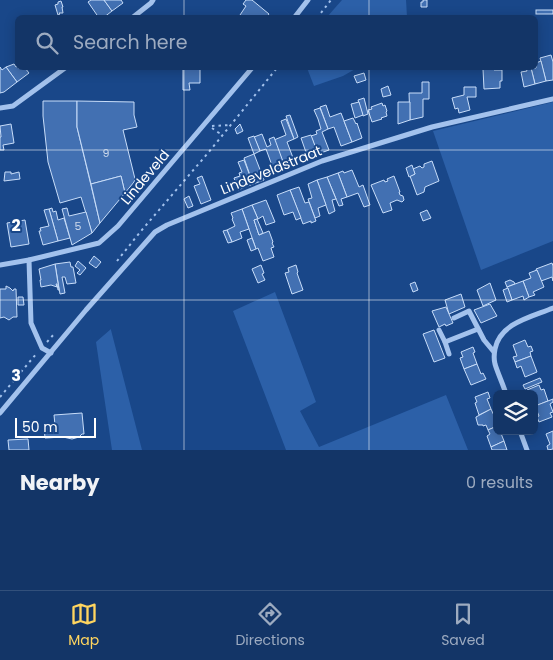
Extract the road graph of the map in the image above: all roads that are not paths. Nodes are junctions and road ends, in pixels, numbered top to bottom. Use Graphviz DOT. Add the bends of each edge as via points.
graph roads {
  1 [pos="153,0"];
  2 [pos="308,0"];
  3 [pos="136,15"];
  4 [pos="296,15"];
  5 [pos="62,70"];
  6 [pos="250,70"];
  7 [pos="553,99"];
  8 [pos="0,108"];
  9 [pos="29,260"];
  10 [pos="0,265"];
  11 [pos="553,308"];
  12 [pos="454,318"];
  13 [pos="440,330"];
  14 [pos="478,330"];
  15 [pos="445,342"];
  16 [pos="494,352"];
  17 [pos="51,353"];
  18 [pos="449,354"];
  19 [pos="504,390"];
  20 [pos="0,413"];
  21 [pos="521,435"];
  22 [pos="527,450"];
  1 -- 3 [label="street"];
  2 -- 4 [label="street"];
  5 -- 8 [label="street" via="13,106"];
  6 -- 9 [label="street, Lindeveld" via="118,226 99,243"];
  7 -- 17 [label="street, Lindeveldstraat" via="432,127 322,161 154,232"];
  9 -- 10 [label="street"];
  9 -- 17 [label="street" via="31,323 42,348"];
  11 -- 16 [label="street" via="511,325 501,334"];
  12 -- 14 [label="street" via="469,311"];
  13 -- 15 [label="street"];
  14 -- 15 [label="street"];
  14 -- 16 [label="street"];
  15 -- 18 [label="street"];
  16 -- 19 [label="street" via="494,363"];
  17 -- 20 [label="street, Lindeveldstraat"];
  21 -- 22 [label="street"];
}
